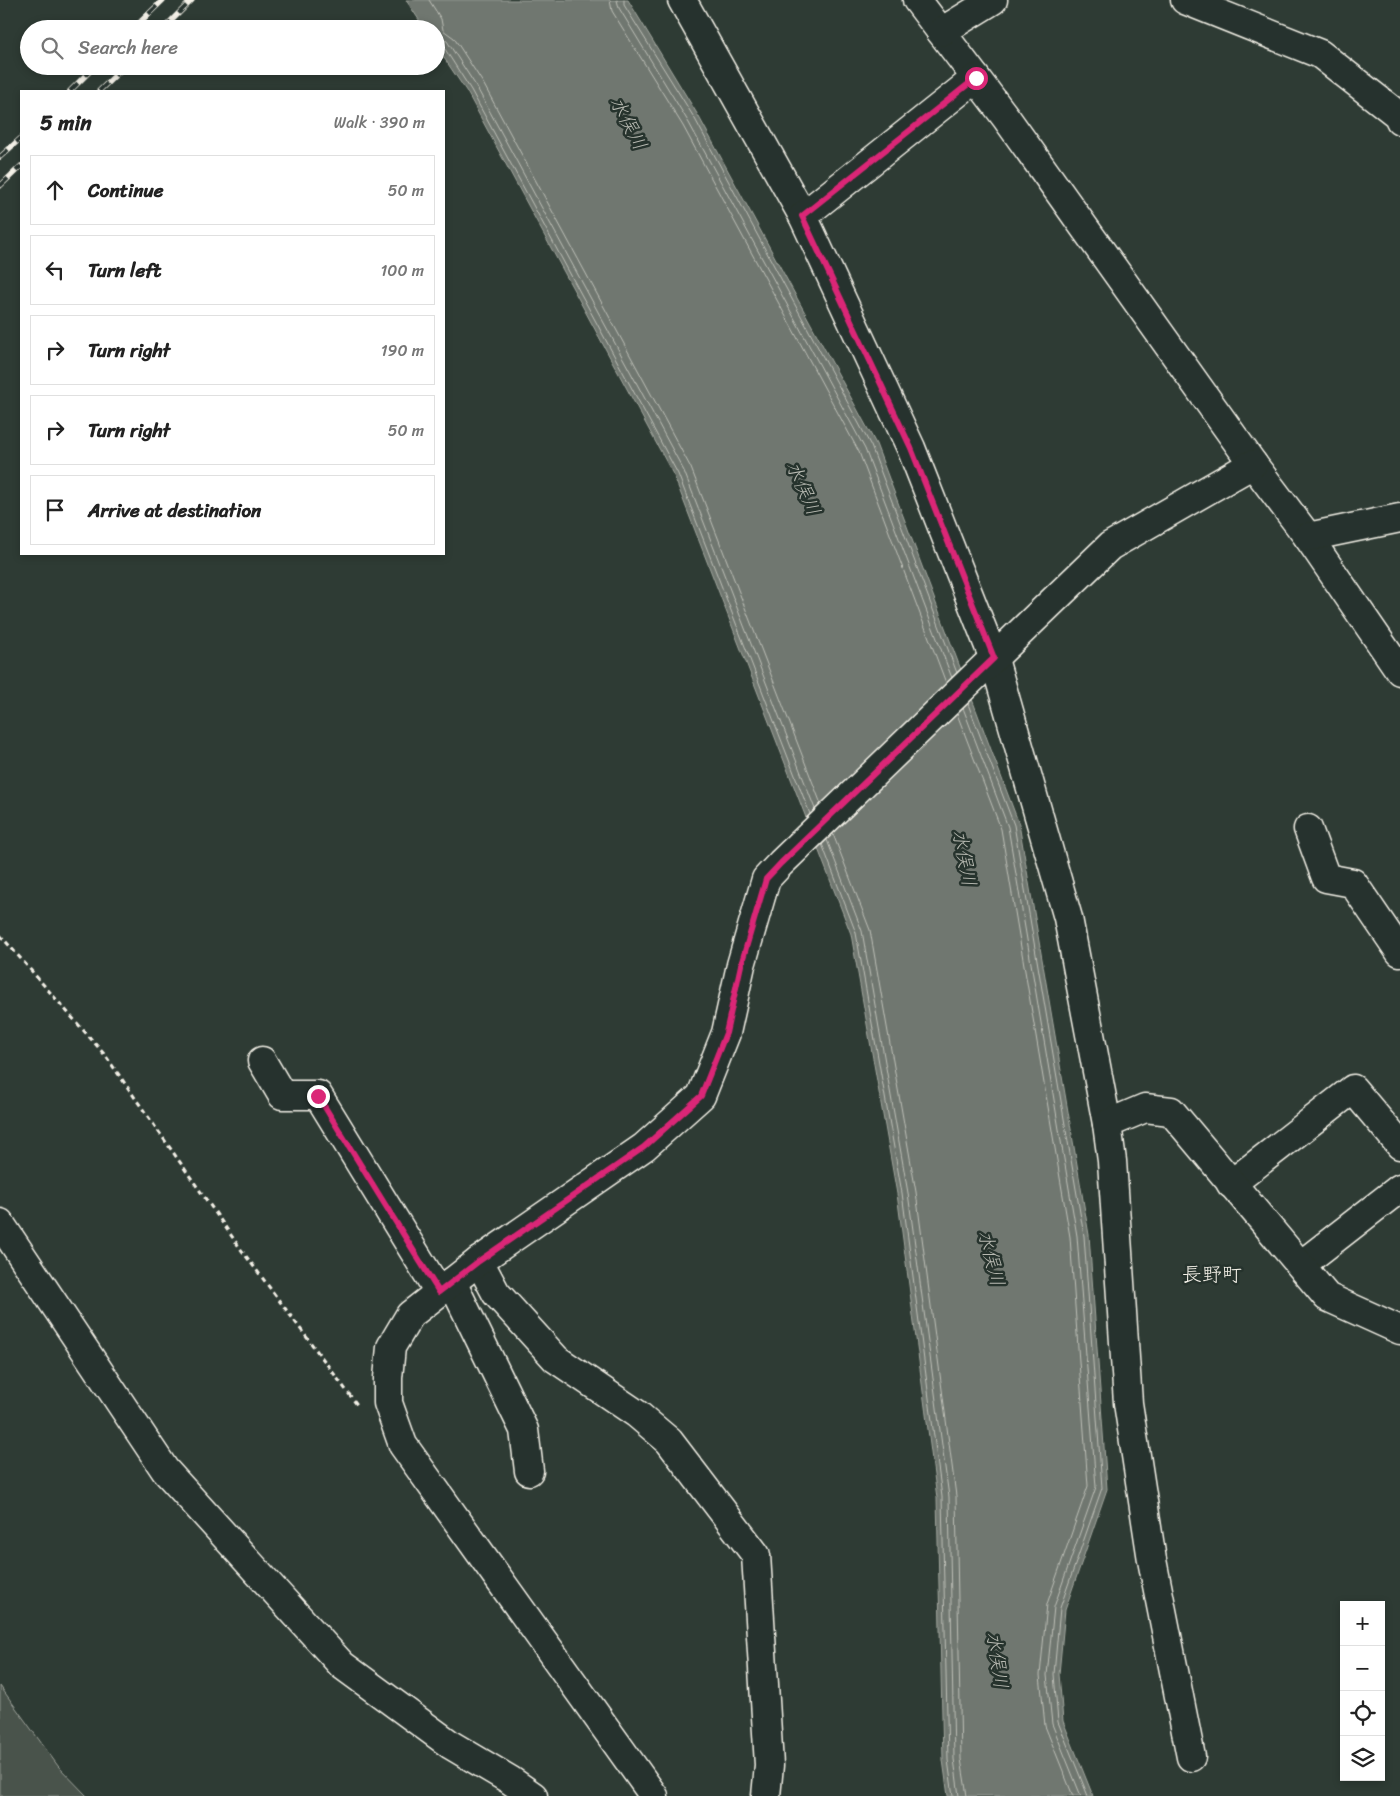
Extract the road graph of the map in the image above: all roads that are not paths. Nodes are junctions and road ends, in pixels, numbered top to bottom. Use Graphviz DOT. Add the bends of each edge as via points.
graph roads {
  1 [pos="682,0"];
  2 [pos="917,0"];
  3 [pos="993,0"];
  4 [pos="1185,0"];
  5 [pos="941,32"];
  6 [pos="976,78"];
  7 [pos="1400,120"];
  8 [pos="802,216"];
  9 [pos="1253,464"];
  10 [pos="1400,518"];
  11 [pos="1308,537"];
  12 [pos="986,667"];
  13 [pos="1400,671"];
  14 [pos="1308,829"];
  15 [pos="1400,952"];
  16 [pos="262,1061"];
  17 [pos="1107,1124"];
  18 [pos="1400,1145"];
  19 [pos="1231,1184"];
  20 [pos="1400,1188"];
  21 [pos="0,1223"];
  22 [pos="479,1261"];
  23 [pos="1300,1266"];
  24 [pos="445,1287"];
  25 [pos="1400,1330"];
  26 [pos="529,1471"];
  27 [pos="1191,1757"];
  28 [pos="533,1796"];
  29 [pos="654,1796"];
  30 [pos="766,1796"];
  1 -- 8 [label="street"];
  2 -- 5 [label="street"];
  3 -- 5 [label="street"];
  4 -- 7 [label="street" via="1320,54 1398,115"];
  5 -- 6 [label="street"];
  6 -- 8 [label="street"];
  6 -- 9 [label="street"];
  8 -- 12 [label="street" via="911,448"];
  9 -- 11 [label="street"];
  9 -- 12 [label="street" via="1110,546"];
  10 -- 11 [label="street"];
  11 -- 13 [label="street"];
  12 -- 17 [label="street" via="1068,918"];
  12 -- 22 [label="street" via="766,879 741,965 726,1033 701,1096 644,1147"];
  14 -- 15 [label="street" via="1326,878 1353,883"];
  16 -- 24 [label="street" via="282,1096 318,1096"];
  17 -- 19 [label="street" via="1145,1108 1170,1111"];
  17 -- 27 [label="street" via="1128,1403 1152,1560"];
  18 -- 19 [label="street" via="1353,1089"];
  19 -- 23 [label="street"];
  20 -- 23 [label="street"];
  21 -- 28 [label="street" via="165,1470 342,1665 451,1745"];
  22 -- 24 [label="street"];
  22 -- 30 [label="street" via="496,1293 556,1359 637,1414 669,1441 756,1555 769,1765"];
  23 -- 25 [label="street" via="1326,1297"];
  24 -- 26 [label="street" via="524,1430"];
  24 -- 29 [label="street" via="410,1315 391,1347 388,1403 403,1445"];
}
